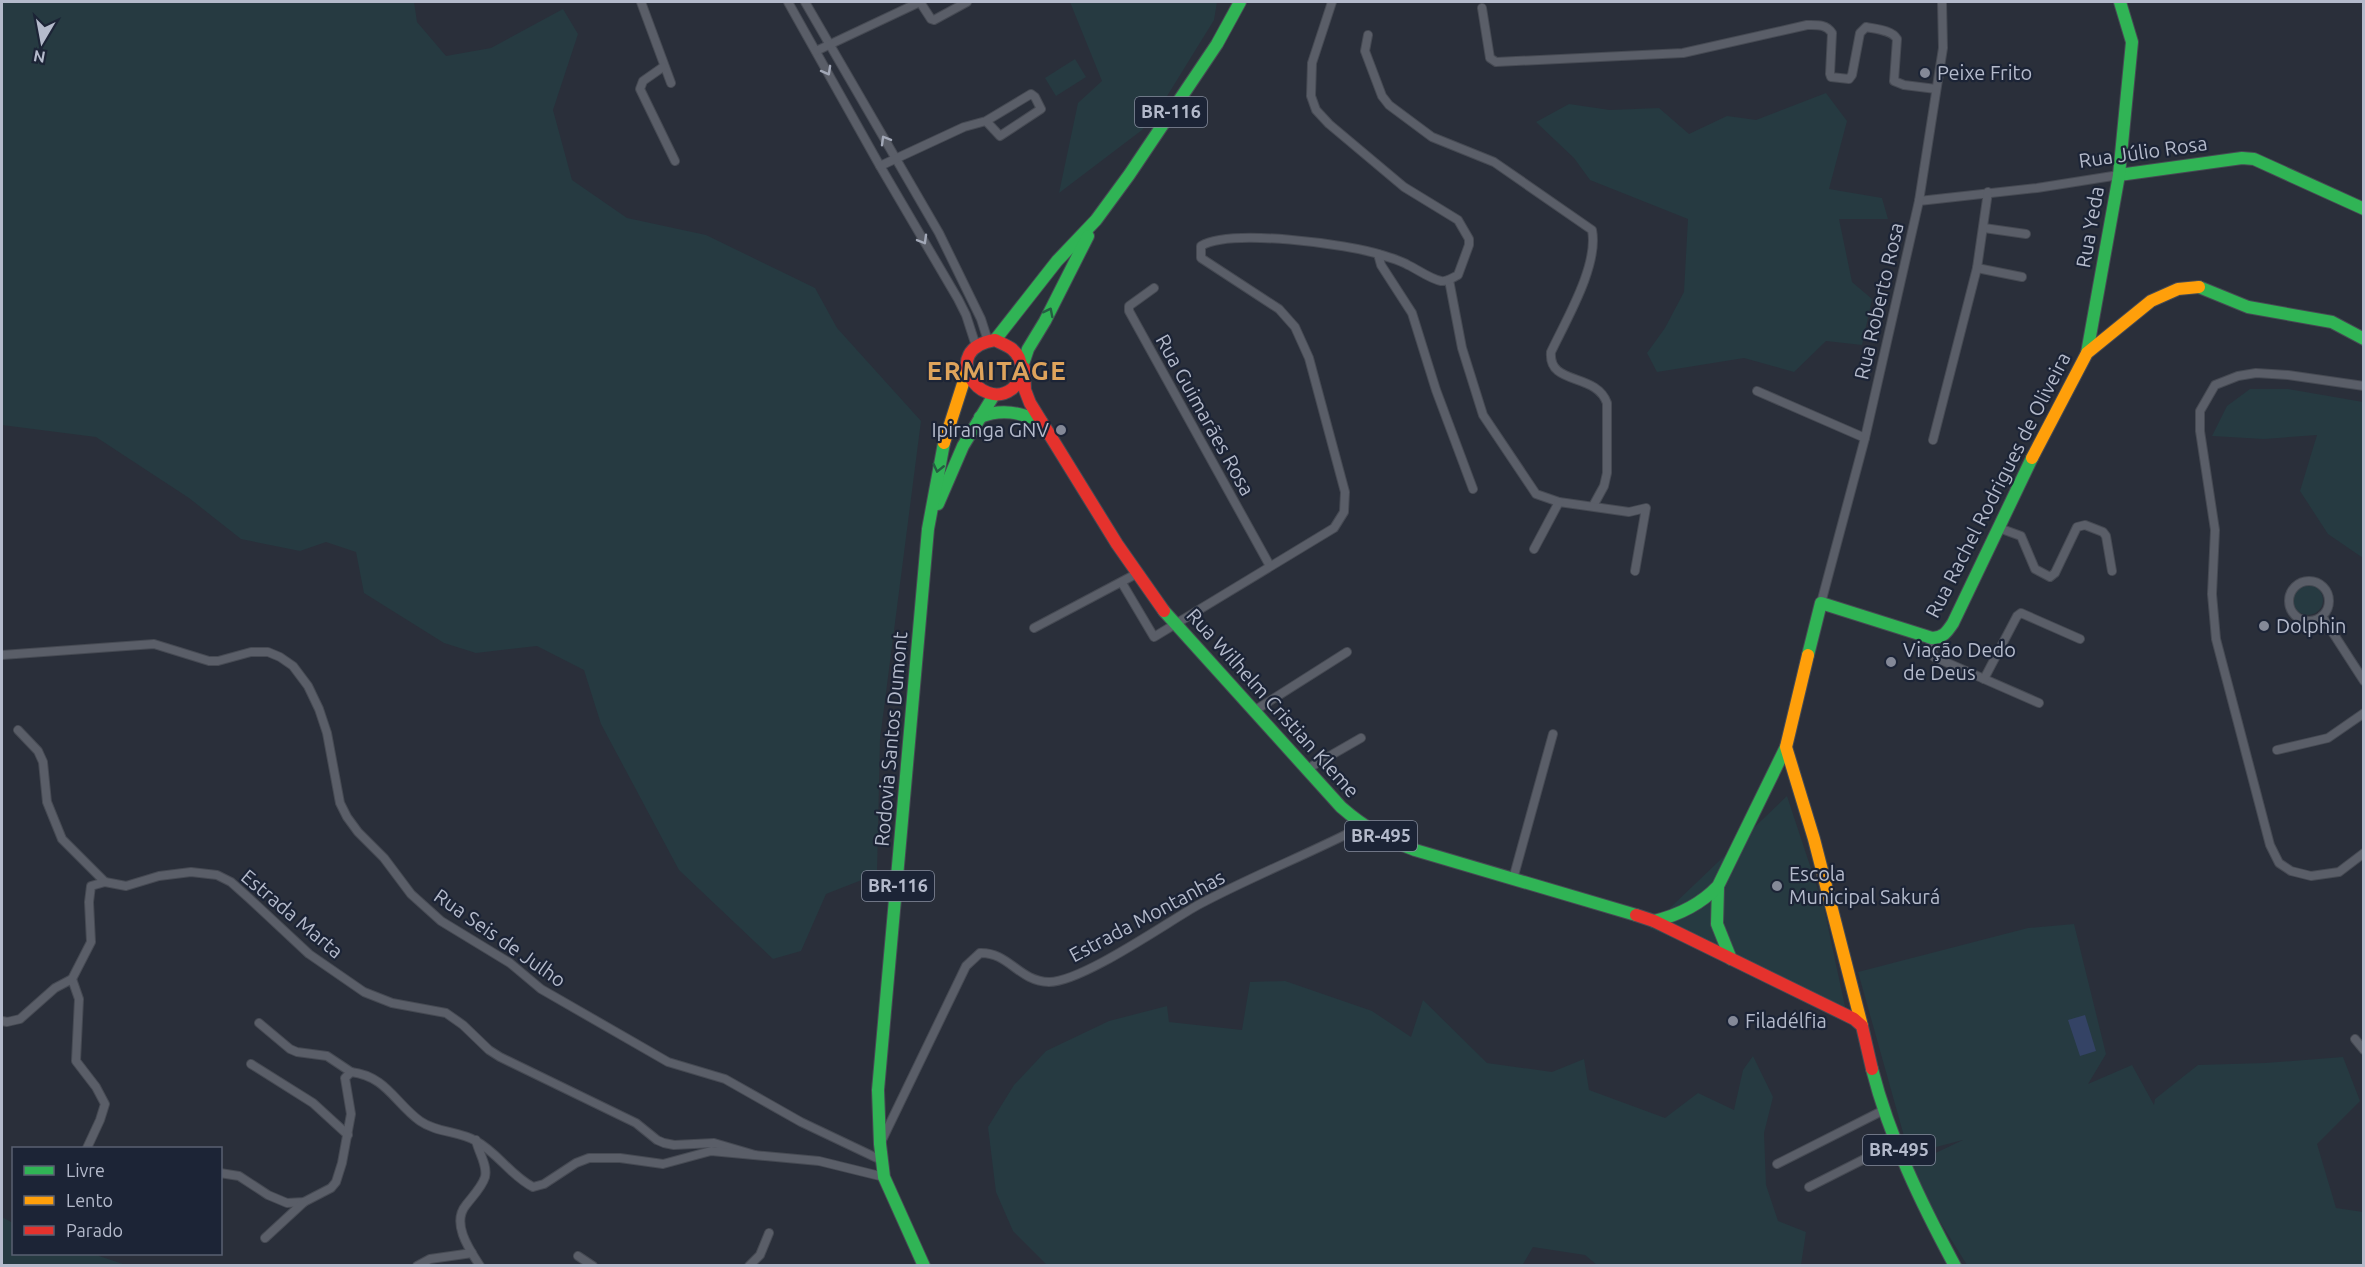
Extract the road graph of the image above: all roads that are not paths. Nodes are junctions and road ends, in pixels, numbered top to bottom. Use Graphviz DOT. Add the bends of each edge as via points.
graph roads {
  1 [pos="640,2"];
  2 [pos="788,2"];
  3 [pos="805,2"];
  4 [pos="920,2"];
  5 [pos="967,2"];
  6 [pos="1240,2"];
  7 [pos="1332,2"];
  8 [pos="1942,2"];
  9 [pos="2120,2"];
  10 [pos="1482,8"];
  11 [pos="1368,35"];
  12 [pos="829,44"];
  13 [pos="816,51"];
  14 [pos="663,67"];
  15 [pos="671,83"];
  16 [pos="1936,89"];
  17 [pos="986,121"];
  18 [pos="896,159"];
  19 [pos="675,161"];
  20 [pos="880,166"];
  21 [pos="2119,175"];
  22 [pos="1988,192"];
  23 [pos="1919,201"];
  24 [pos="2364,209"];
  25 [pos="1096,220"];
  26 [pos="1984,228"];
  27 [pos="2026,234"];
  28 [pos="1378,254"];
  29 [pos="1977,268"];
  30 [pos="2022,277"];
  31 [pos="1449,280"];
  32 [pos="1154,288"];
  33 [pos="2364,339"];
  34 [pos="986,342"];
  35 [pos="2086,353"];
  36 [pos="1023,364"];
  37 [pos="967,372"];
  38 [pos="2364,386"];
  39 [pos="1757,391"];
  40 [pos="997,395"];
  41 [pos="981,417"];
  42 [pos="1041,421"];
  43 [pos="1865,438"];
  44 [pos="1933,440"];
  45 [pos="1473,489"];
  46 [pos="1559,502"];
  47 [pos="1593,506"];
  48 [pos="1999,528"];
  49 [pos="928,529"];
  50 [pos="1534,549"];
  51 [pos="1270,566"];
  52 [pos="1635,571"];
  53 [pos="2112,571"];
  54 [pos="1136,574"];
  55 [pos="1122,583"];
  56 [pos="1821,603"];
  57 [pos="2322,616"];
  58 [pos="1175,625"];
  59 [pos="1034,628"];
  60 [pos="1932,638"];
  61 [pos="2080,639"];
  62 [pos="1347,652"];
  63 [pos="2,655"];
  64 [pos="1984,679"];
  65 [pos="2364,681"];
  66 [pos="2039,703"];
  67 [pos="1254,711"];
  68 [pos="2364,713"];
  69 [pos="18,730"];
  70 [pos="1553,734"];
  71 [pos="1361,738"];
  72 [pos="1786,747"];
  73 [pos="2277,750"];
  74 [pos="1307,769"];
  75 [pos="1363,826"];
  76 [pos="2364,853"];
  77 [pos="1513,879"];
  78 [pos="105,882"];
  79 [pos="1718,886"];
  80 [pos="1654,921"];
  81 [pos="1731,959"];
  82 [pos="72,979"];
  83 [pos="2,1021"];
  84 [pos="259,1023"];
  85 [pos="1862,1026"];
  86 [pos="2355,1039"];
  87 [pos="2364,1050"];
  88 [pos="251,1064"];
  89 [pos="351,1072"];
  90 [pos="1884,1110"];
  91 [pos="348,1135"];
  92 [pos="476,1140"];
  93 [pos="1896,1143"];
  94 [pos="880,1144"];
  95 [pos="88,1147"];
  96 [pos="755,1155"];
  97 [pos="882,1160"];
  98 [pos="1777,1164"];
  99 [pos="222,1173"];
  100 [pos="884,1178"];
  101 [pos="1809,1187"];
  102 [pos="304,1202"];
  103 [pos="769,1233"];
  104 [pos="265,1238"];
  105 [pos="472,1253"];
  106 [pos="578,1256"];
  107 [pos="417,1266"];
  108 [pos="480,1266"];
  109 [pos="593,1266"];
  110 [pos="749,1266"];
  111 [pos="924,1266"];
  112 [pos="1955,1266"];
  1 -- 14 [label="street"];
  2 -- 13 [label="street"];
  3 -- 12 [label="street"];
  4 -- 5 [label="street" via="934,20"];
  4 -- 12 [label="street"];
  6 -- 25 [label="main road, BR-116" via="1217,44"];
  7 -- 31 [label="street" via="1312,63 1311,96 1316,110 1404,187 1458,220 1469,245 1458,276"];
  8 -- 16 [label="street, Rua Roberto Rosa" via="1943,48"];
  9 -- 21 [label="main road, Rua Yeda" via="2132,42"];
  10 -- 16 [label="street" via="1491,57 1496,62 1683,53 1820,25 1832,33 1831,77 1849,79 1860,33 1866,27 1889,32 1897,39 1894,81"];
  11 -- 47 [label="street" via="1365,51 1389,105 1432,137 1494,162 1592,230 1594,238 1583,285 1550,357 1557,371 1595,386 1607,402 1607,473"];
  12 -- 13 [label="street"];
  18 -- 12 [label="street, one-way"];
  13 -- 20 [label="street, one-way"];
  14 -- 15 [label="street"];
  14 -- 19 [label="street" via="643,81 640,89"];
  16 -- 23 [label="street, Rua Roberto Rosa"];
  17 -- 17 [label="street" via="1031,94 1041,109 1000,136"];
  17 -- 18 [label="street" via="964,127"];
  18 -- 20 [label="street"];
  18 -- 34 [label="street" via="939,233 981,319"];
  20 -- 34 [label="street, one-way" via="966,315"];
  21 -- 22 [label="street, Rua Júlio Rosa"];
  21 -- 24 [label="main road, Rua Júlio Rosa" via="2254,159"];
  21 -- 35 [label="main road, Rua Yeda"];
  22 -- 23 [label="street, Rua Júlio Rosa"];
  22 -- 26 [label="street"];
  23 -- 43 [label="street, Rua Roberto Rosa"];
  25 -- 34 [label="main road, BR-116"];
  36 -- 25 [label="main road, BR-116, one-way"];
  26 -- 27 [label="street"];
  26 -- 29 [label="street"];
  28 -- 31 [label="street" via="1440,281"];
  28 -- 45 [label="street" via="1412,313"];
  28 -- 51 [label="street" via="1310,242 1240,238 1201,246 1202,258 1279,309 1295,327 1309,358 1345,492 1344,512 1334,528"];
  29 -- 30 [label="street"];
  29 -- 44 [label="street"];
  31 -- 46 [label="street" via="1462,348 1483,415 1536,494"];
  32 -- 51 [label="street, Rua Guimarães Rosa" via="1129,306 1129,311"];
  33 -- 35 [label="main road, Rua Rachel Rodrigues de Oliveira" via="2332,322 2248,308 2194,287 2151,300"];
  34 -- 36 [label="main road" via="1012,347"];
  34 -- 37 [label="main road, BR-116" via="967,362"];
  35 -- 48 [label="main road, Rua Rachel Rodrigues de Oliveira"];
  36 -- 40 [label="main road, BR-116" via="1017,385"];
  36 -- 42 [label="main road, BR-495" via="1025,390"];
  37 -- 40 [label="main road" via="972,382"];
  37 -- 49 [label="main road, BR-116, one-way" via="946,435"];
  38 -- 76 [label="street" via="2256,373 2215,385 2200,411 2215,530 2212,594 2216,639 2270,845 2279,863 2311,876 2338,872"];
  39 -- 43 [label="street"];
  40 -- 41 [label="main road, BR-116"];
  40 -- 42 [label="main road, BR-495"];
  41 -- 42 [label="main road" via="1001,409"];
  41 -- 49 [label="main road, BR-116" via="963,446"];
  42 -- 54 [label="main road, Rua Wilhelm Cristian Kleme / BR-495"];
  43 -- 56 [label="street, Rua Roberto Rosa"];
  46 -- 47 [label="street"];
  46 -- 50 [label="street"];
  47 -- 52 [label="street" via="1629,512 1646,507"];
  48 -- 53 [label="street" via="2021,536 2035,569 2050,577 2077,527 2085,525 2106,536"];
  48 -- 60 [label="main road, Rua Rachel Rodrigues de Oliveira" via="1953,623 1939,638"];
  49 -- 94 [label="main road, Rodovia Santos Dumont / BR-116" via="878,1090"];
  51 -- 58 [label="street"];
  54 -- 55 [label="street"];
  54 -- 58 [label="main road, Rua Wilhelm Cristian Kleme / BR-495"];
  55 -- 58 [label="street" via="1153,637"];
  55 -- 59 [label="street"];
  56 -- 60 [label="main road, Rua Rachel Rodrigues de Oliveira"];
  56 -- 72 [label="main road"];
  57 -- 57 [label="street" via="2329,599 2325,588 2307,580 2295,585 2288,603 2296,617 2309,621"];
  57 -- 65 [label="street"];
  58 -- 67 [label="main road, Rua Wilhelm Cristian Kleme / BR-495"];
  60 -- 64 [label="street" via="1934,657"];
  61 -- 64 [label="street" via="2021,614"];
  62 -- 67 [label="street"];
  63 -- 97 [label="street, Rua Seis de Julho" via="154,644 209,661 251,652 280,657 293,666 308,686 319,709 340,803 347,817 411,894 441,921 500,956 541,989 668,1062 725,1079 801,1122"];
  64 -- 66 [label="street"];
  67 -- 74 [label="main road, Rua Wilhelm Cristian Kleme / BR-495"];
  68 -- 73 [label="street" via="2328,738"];
  69 -- 78 [label="street" via="43,762 47,802 62,839"];
  70 -- 77 [label="street"];
  71 -- 74 [label="street"];
  72 -- 79 [label="main road"];
  72 -- 85 [label="main road"];
  74 -- 75 [label="main road, Rua Wilhelm Cristian Kleme / BR-495"];
  75 -- 77 [label="main road, Rua Wilhelm Cristian Kleme / BR-495" via="1390,841"];
  75 -- 94 [label="street, Estrada Montanhas" via="1198,905 1090,969 1062,980 1039,980 1015,969 1000,955 980,953 966,966"];
  77 -- 80 [label="main road, Rua Wilhelm Cristian Kleme / BR-495"];
  78 -- 82 [label="street" via="91,886 91,942"];
  78 -- 96 [label="street, Estrada Marta" via="126,886 177,873 217,874 231,882 309,954 364,992 392,1003 446,1014 500,1057 636,1123 657,1140 674,1145 714,1143"];
  79 -- 80 [label="main road" via="1704,901 1684,912"];
  79 -- 81 [label="main road" via="1716,926"];
  80 -- 81 [label="main road, Rua Wilhelm Cristian Kleme / BR-495"];
  81 -- 85 [label="main road, Rua Wilhelm Cristian Kleme / BR-495"];
  82 -- 83 [label="street" via="55,988 20,1019"];
  82 -- 95 [label="street" via="79,999 76,1061 105,1104"];
  84 -- 89 [label="street" via="297,1052 327,1056"];
  85 -- 90 [label="main road, BR-495"];
  86 -- 87 [label="street"];
  88 -- 91 [label="street" via="313,1103"];
  89 -- 91 [label="street" via="345,1078 351,1109"];
  89 -- 92 [label="street" via="388,1088 422,1122"];
  90 -- 93 [label="main road, BR-495"];
  90 -- 98 [label="street"];
  91 -- 102 [label="street" via="336,1182"];
  92 -- 96 [label="street" via="533,1187 589,1158 663,1164 700,1152"];
  92 -- 105 [label="street" via="484,1180 463,1208 459,1222"];
  93 -- 101 [label="street"];
  93 -- 112 [label="main road, BR-495"];
  94 -- 97 [label="main road, Rodovia Santos Dumont / BR-116"];
  96 -- 100 [label="street" via="819,1161"];
  97 -- 100 [label="main road, Rodovia Santos Dumont / BR-116"];
  99 -- 102 [label="street" via="239,1176 279,1202"];
  100 -- 111 [label="main road, Rodovia Santos Dumont / BR-116"];
  102 -- 104 [label="street"];
  103 -- 110 [label="street" via="760,1255"];
  105 -- 107 [label="street" via="430,1259"];
  105 -- 108 [label="street"];
  106 -- 109 [label="street"];
}
